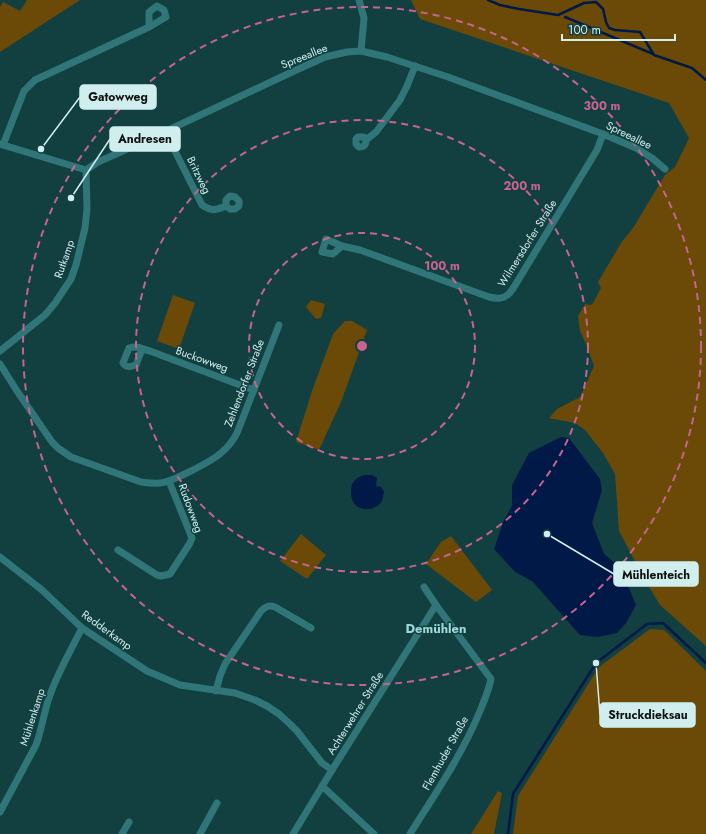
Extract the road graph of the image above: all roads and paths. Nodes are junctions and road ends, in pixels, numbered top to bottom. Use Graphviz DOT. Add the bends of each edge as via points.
graph roads {
  1 [pos="359,0"];
  2 [pos="149,27"];
  3 [pos="361,51"];
  4 [pos="415,66"];
  5 [pos="165,131"];
  6 [pos="603,134"];
  7 [pos="366,140"];
  8 [pos="2,144"];
  9 [pos="665,169"];
  10 [pos="86,170"];
  11 [pos="226,206"];
  12 [pos="342,246"];
  13 [pos="279,325"];
  14 [pos="142,349"];
  15 [pos="0,351"];
  16 [pos="0,364"];
  17 [pos="254,390"];
  18 [pos="169,481"];
  19 [pos="118,550"];
  20 [pos="0,557"];
  21 [pos="424,587"];
  22 [pos="436,605"];
  23 [pos="82,628"];
  24 [pos="311,628"];
  25 [pos="216,691"];
  26 [pos="332,770"];
  27 [pos="322,786"];
  28 [pos="217,803"];
  29 [pos="0,812"];
  30 [pos="129,822"];
  31 [pos="122,834"];
  32 [pos="200,834"];
  33 [pos="293,834"];
  34 [pos="374,834"];
  35 [pos="410,834"];
  1 -- 3 [label="street" via="364,18"];
  2 -- 8 [label="street" via="34,80 24,91"];
  3 -- 4 [label="street, Spreeallee"];
  3 -- 5 [label="street, Spreeallee" via="325,57"];
  4 -- 6 [label="street, Spreeallee"];
  4 -- 7 [label="street" via="400,100 376,132"];
  5 -- 10 [label="street, Spreeallee"];
  5 -- 11 [label="street, Britzweg" via="202,205 210,210"];
  6 -- 9 [label="street, Spreeallee" via="636,148"];
  6 -- 12 [label="street, Wilmersdorfer Straße" via="597,150 550,230 506,297 489,297 360,250"];
  8 -- 10 [label="street"];
  10 -- 15 [label="street, Rutkamp" via="85,228 71,279 45,315"];
  13 -- 17 [label="street, Zehlendorfer Straße"];
  14 -- 17 [label="street, Buckowweg"];
  16 -- 18 [label="street, Zehlendorfer Straße" via="48,436 63,452 141,482 155,484"];
  17 -- 18 [label="street, Zehlendorfer Straße" via="237,433 227,447 204,464"];
  18 -- 19 [label="street, Rudowweg" via="192,538 170,574 156,575"];
  20 -- 23 [label="street, Redderkamp" via="42,590"];
  21 -- 22 [label="street"];
  22 -- 26 [label="street, Achterwehrer Straße"];
  22 -- 35 [label="street, Flemhuder Straße" via="491,679 466,743"];
  23 -- 25 [label="street, Redderkamp" via="147,671 180,685"];
  23 -- 29 [label="street, Mühlenkamp" via="56,679 36,745"];
  24 -- 25 [label="street" via="275,607 266,607 225,664"];
  25 -- 26 [label="street, Redderkamp" via="235,693 255,700 279,714 322,763"];
  26 -- 27 [label="street, Achterwehrer Straße"];
  27 -- 33 [label="street, Achterwehrer Straße"];
  27 -- 34 [label="street"];
  28 -- 32 [label="street"];
  30 -- 31 [label="street"];
}
